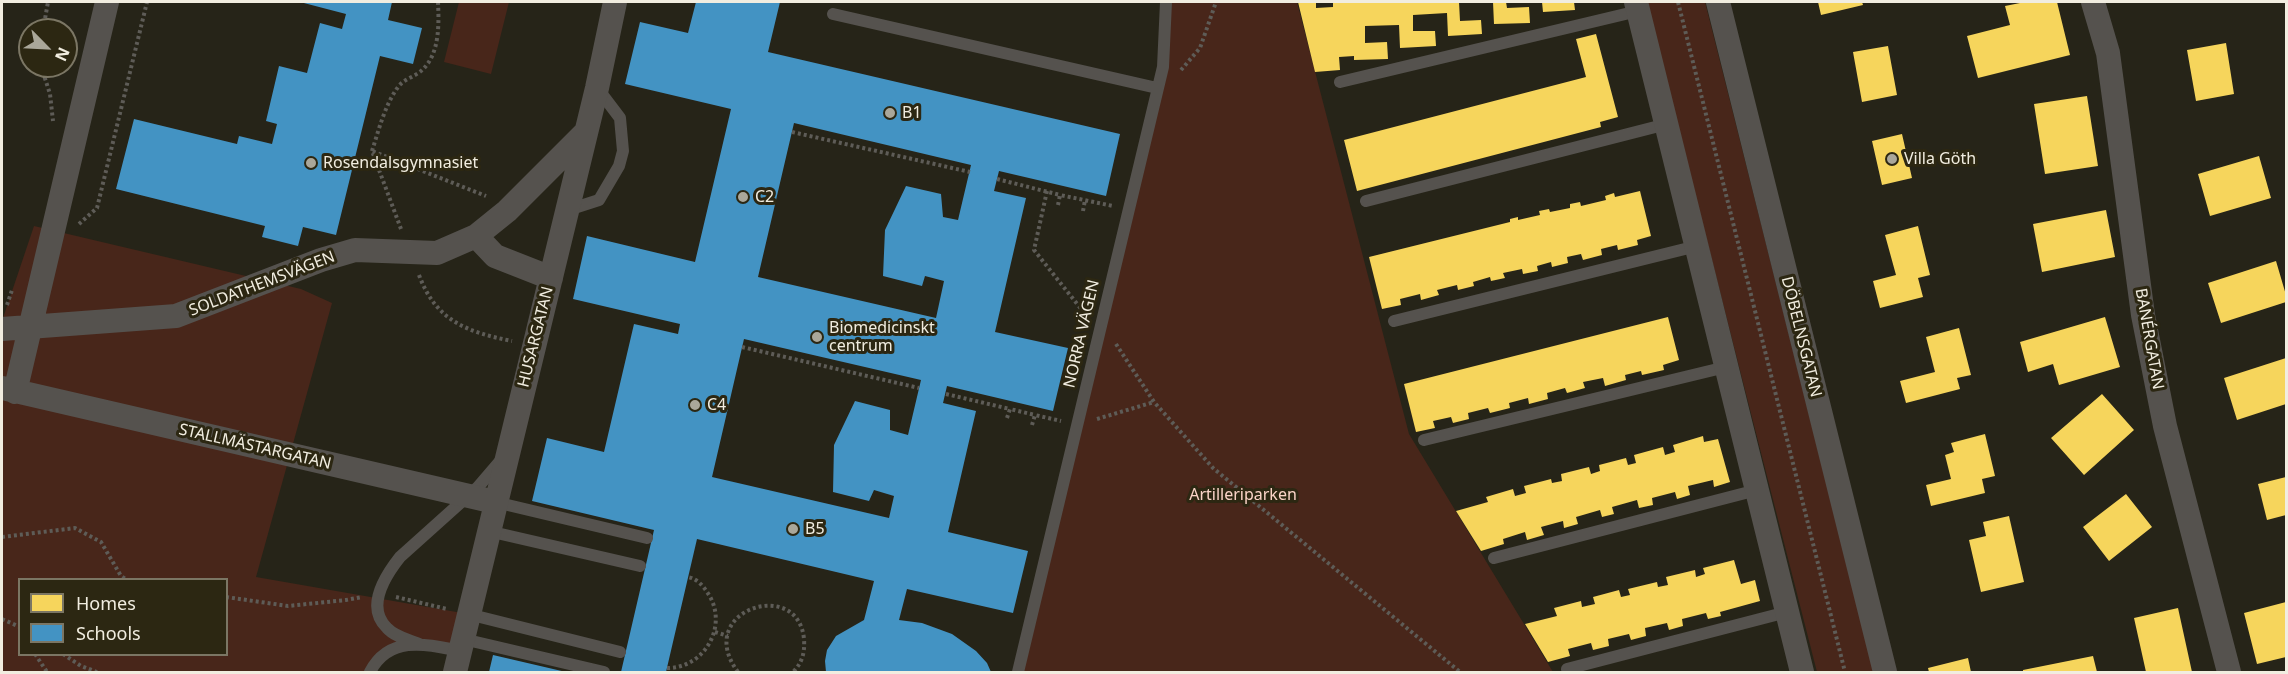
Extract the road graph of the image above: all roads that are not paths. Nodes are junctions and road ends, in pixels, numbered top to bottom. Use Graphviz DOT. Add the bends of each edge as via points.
graph roads {
  1 [pos="108,2"];
  2 [pos="615,2"];
  3 [pos="1166,2"];
  4 [pos="1718,2"];
  5 [pos="2093,2"];
  6 [pos="1637,6"];
  7 [pos="833,14"];
  8 [pos="1340,82"];
  9 [pos="597,88"];
  10 [pos="1157,88"];
  11 [pos="1666,124"];
  12 [pos="586,132"];
  13 [pos="1366,201"];
  14 [pos="568,210"];
  15 [pos="476,236"];
  16 [pos="1697,246"];
  17 [pos="551,278"];
  18 [pos="1394,321"];
  19 [pos="31,327"];
  20 [pos="2,329"];
  21 [pos="1726,367"];
  22 [pos="8,390"];
  23 [pos="1424,440"];
  24 [pos="507,453"];
  25 [pos="1757,490"];
  26 [pos="468,496"];
  27 [pos="495,502"];
  28 [pos="488,531"];
  29 [pos="647,538"];
  30 [pos="1494,558"];
  31 [pos="640,566"];
  32 [pos="1787,612"];
  33 [pos="468,614"];
  34 [pos="421,645"];
  35 [pos="620,652"];
  36 [pos="459,654"];
  37 [pos="1567,669"];
  38 [pos="370,672"];
  39 [pos="603,672"];
  40 [pos="1018,672"];
  41 [pos="1802,672"];
  42 [pos="1885,672"];
  43 [pos="2229,672"];
  1 -- 19 [label="street, STALLMÄSTARGATAN"];
  2 -- 9 [label="street, HUSARGATAN"];
  3 -- 10 [label="lane, NORRA VÄGEN" via="1163,67"];
  4 -- 42 [label="street, DÖBELNSGATAN"];
  5 -- 43 [label="street, BANÉRGATAN" via="2108,53 2143,315 2165,426"];
  6 -- 8 [label="lane"];
  6 -- 11 [label="street"];
  7 -- 10 [label="lane"];
  9 -- 12 [label="street, HUSARGATAN"];
  9 -- 14 [label="lane" via="620,118 623,151 619,166 599,200"];
  10 -- 40 [label="lane, NORRA VÄGEN"];
  11 -- 13 [label="lane"];
  11 -- 16 [label="street"];
  12 -- 14 [label="street, HUSARGATAN"];
  12 -- 15 [label="street, SOLDATHEMSVÄGEN" via="507,211"];
  14 -- 17 [label="street, HUSARGATAN"];
  15 -- 17 [label="street" via="495,256"];
  15 -- 19 [label="street, SOLDATHEMSVÄGEN" via="437,253 355,250 176,316"];
  16 -- 18 [label="lane"];
  16 -- 21 [label="street"];
  17 -- 24 [label="street, HUSARGATAN"];
  19 -- 20 [label="street, SOLDATHEMSVÄGEN"];
  19 -- 22 [label="street, STALLMÄSTARGATAN"];
  21 -- 23 [label="lane"];
  21 -- 25 [label="street"];
  22 -- 26 [label="street, STALLMÄSTARGATAN"];
  24 -- 26 [label="lane"];
  24 -- 27 [label="street, HUSARGATAN"];
  25 -- 30 [label="lane"];
  25 -- 32 [label="street"];
  26 -- 27 [label="street, STALLMÄSTARGATAN"];
  26 -- 34 [label="lane" via="400,556 379,593 376,612 386,628"];
  27 -- 28 [label="street, HUSARGATAN"];
  27 -- 29 [label="lane"];
  28 -- 31 [label="lane"];
  28 -- 33 [label="street, HUSARGATAN"];
  32 -- 37 [label="lane"];
  32 -- 41 [label="street"];
  33 -- 35 [label="lane"];
  33 -- 36 [label="street, HUSARGATAN"];
  34 -- 36 [label="lane"];
  34 -- 38 [label="lane" via="396,647 377,660"];
  36 -- 39 [label="lane"];
}
